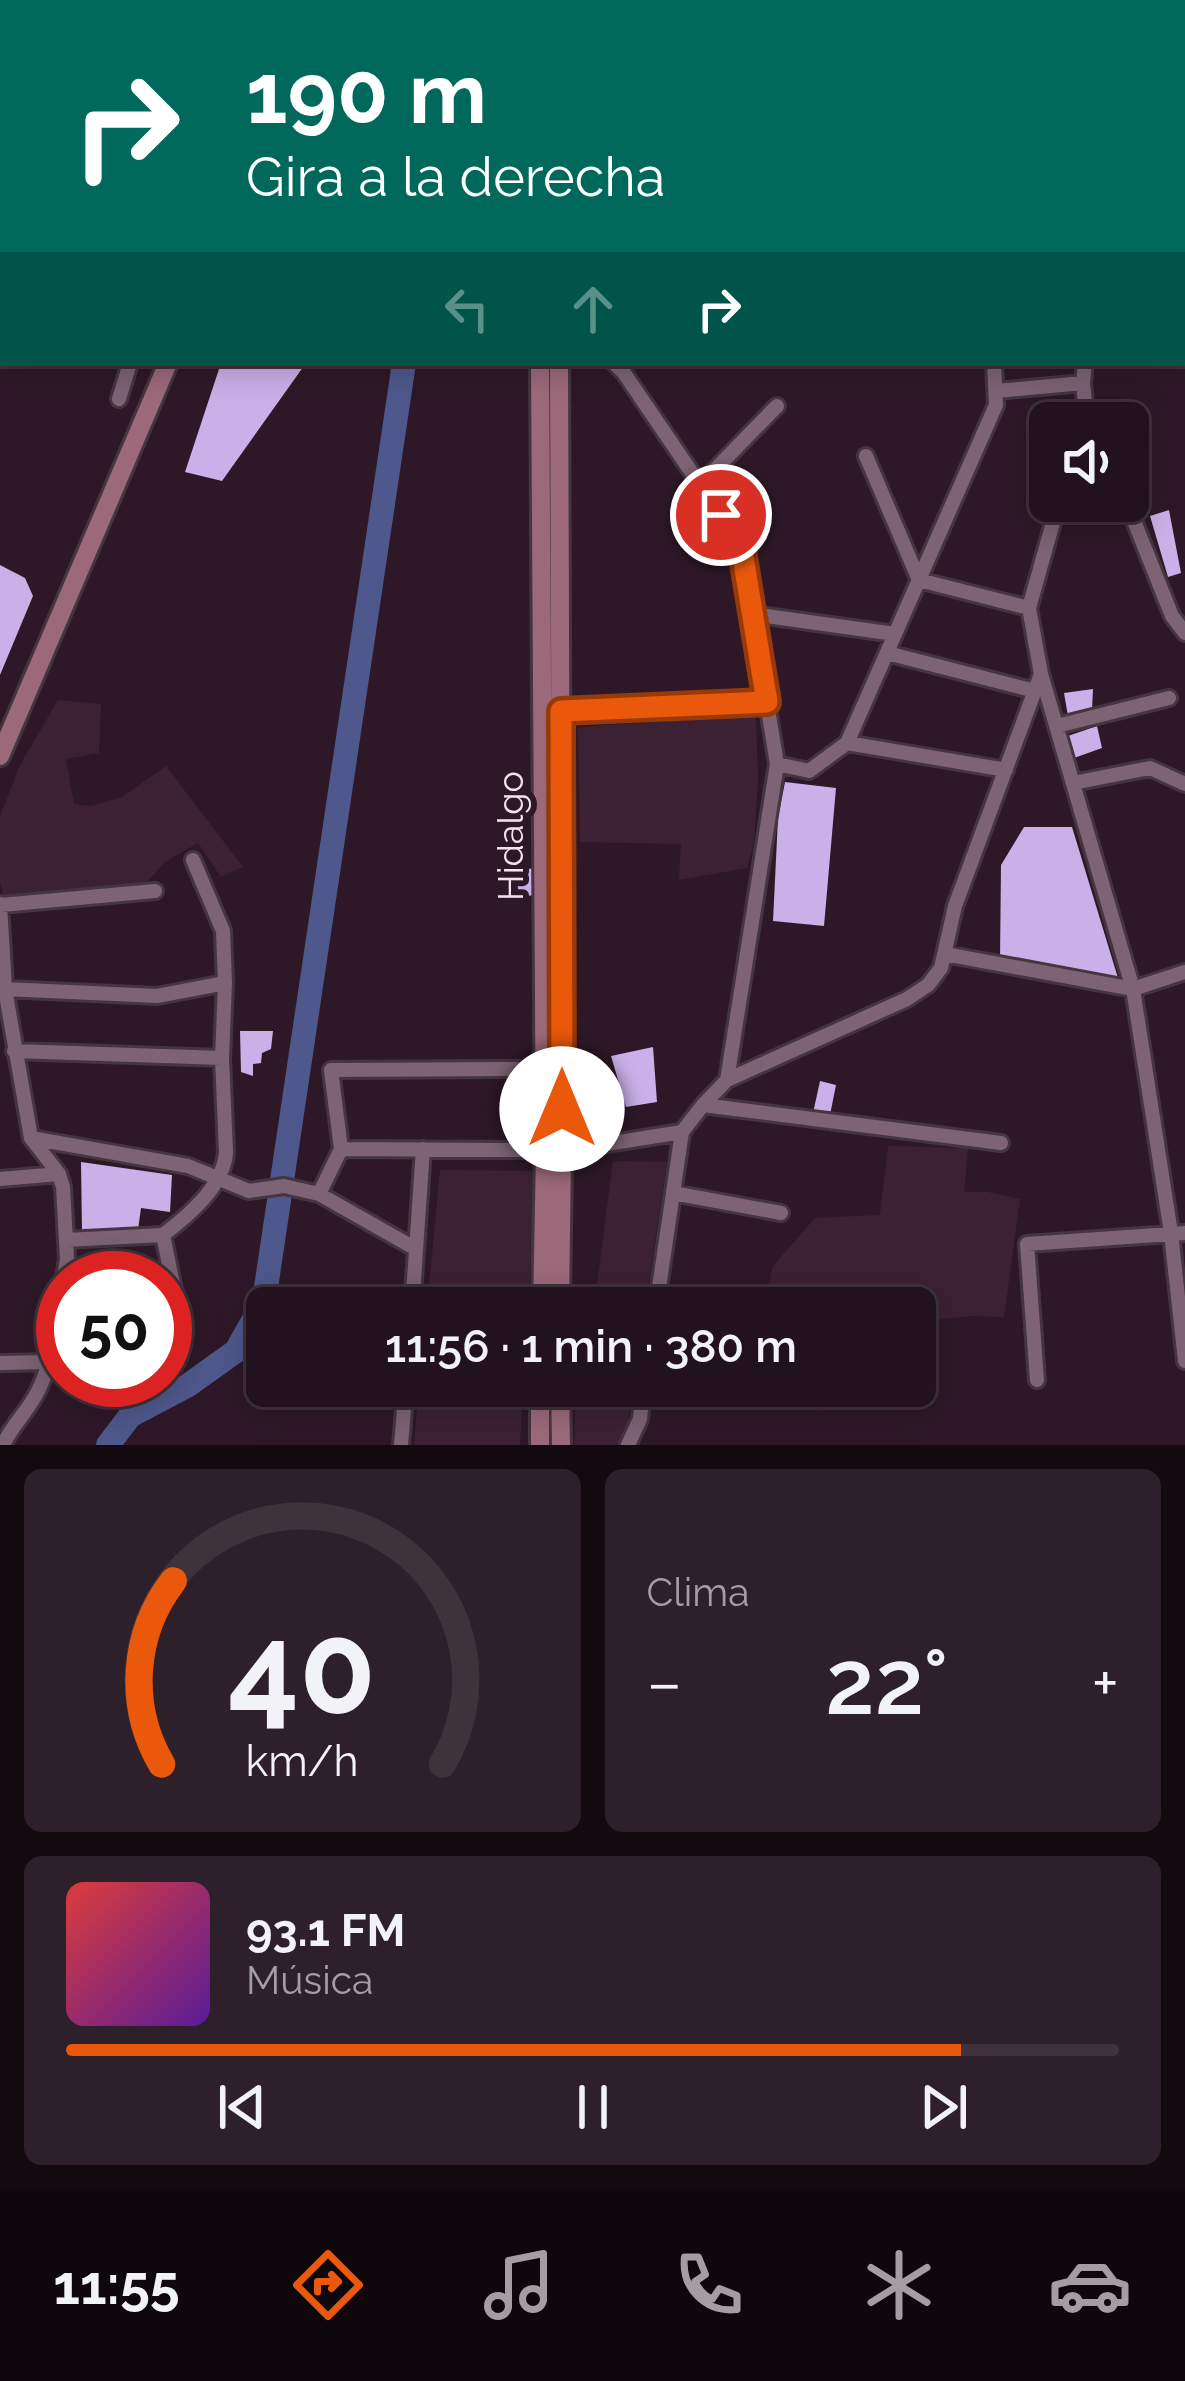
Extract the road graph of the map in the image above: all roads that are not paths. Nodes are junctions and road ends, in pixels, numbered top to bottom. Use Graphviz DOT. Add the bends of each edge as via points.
graph roads {
  1 [pos="129,366"];
  2 [pos="164,366"];
  3 [pos="164,366"];
  4 [pos="540,366"];
  5 [pos="560,366"];
  6 [pos="617,366"];
  7 [pos="994,366"];
  8 [pos="1085,366"];
  9 [pos="1082,383"];
  10 [pos="996,391"];
  11 [pos="119,399"];
  12 [pos="1084,402"];
  13 [pos="777,406"];
  14 [pos="866,456"];
  15 [pos="700,485"];
  16 [pos="1052,522"];
  17 [pos="1134,522"];
  18 [pos="919,580"];
  19 [pos="1029,608"];
  20 [pos="752,614"];
  21 [pos="1185,633"];
  22 [pos="895,634"];
  23 [pos="887,653"];
  24 [pos="1042,674"];
  25 [pos="1035,691"];
  26 [pos="1169,698"];
  27 [pos="767,702"];
  28 [pos="552,711"];
  29 [pos="1057,726"];
  30 [pos="0,740"];
  31 [pos="847,743"];
  32 [pos="0,755"];
  33 [pos="777,764"];
  34 [pos="1006,770"];
  35 [pos="1073,783"];
  36 [pos="1185,784"];
  37 [pos="194,860"];
  38 [pos="155,891"];
  39 [pos="0,904"];
  40 [pos="945,954"];
  41 [pos="1185,972"];
  42 [pos="226,983"];
  43 [pos="5,988"];
  44 [pos="1133,989"];
  45 [pos="14,1052"];
  46 [pos="222,1058"];
  47 [pos="519,1070"];
  48 [pos="727,1080"];
  49 [pos="704,1105"];
  50 [pos="682,1132"];
  51 [pos="32,1138"];
  52 [pos="1001,1143"];
  53 [pos="341,1149"];
  54 [pos="423,1150"];
  55 [pos="523,1150"];
  56 [pos="554,1153"];
  57 [pos="59,1174"];
  58 [pos="0,1179"];
  59 [pos="217,1179"];
  60 [pos="673,1193"];
  61 [pos="319,1194"];
  62 [pos="781,1214"];
  63 [pos="1178,1233"];
  64 [pos="163,1235"];
  65 [pos="66,1240"];
  66 [pos="416,1249"];
  67 [pos="65,1251"];
  68 [pos="166,1251"];
  69 [pos="413,1287"];
  70 [pos="544,1287"];
  71 [pos="559,1287"];
  72 [pos="659,1287"];
  73 [pos="1181,1299"];
  74 [pos="1185,1361"];
  75 [pos="36,1362"];
  76 [pos="0,1363"];
  77 [pos="1037,1380"];
  78 [pos="36,1394"];
  79 [pos="404,1407"];
  80 [pos="540,1407"];
  81 [pos="560,1407"];
  82 [pos="641,1407"];
  83 [pos="3,1438"];
  84 [pos="401,1445"];
  85 [pos="540,1445"];
  86 [pos="561,1445"];
  87 [pos="628,1445"];
  1 -- 11 [label="street"];
  2 -- 30 [label="main road"];
  3 -- 32 [label="main road"];
  4 -- 28 [label="main road, Hidalgo"];
  5 -- 28 [label="main road, Hidalgo"];
  6 -- 15 [label="street"];
  7 -- 10 [label="street"];
  8 -- 9 [label="street"];
  9 -- 10 [label="street"];
  9 -- 12 [label="street"];
  10 -- 18 [label="street" via="997,406"];
  13 -- 15 [label="street"];
  14 -- 18 [label="street"];
  15 -- 20 [label="street" via="741,545"];
  16 -- 19 [label="street"];
  17 -- 21 [label="street"];
  18 -- 19 [label="street"];
  18 -- 22 [label="street"];
  19 -- 24 [label="street"];
  20 -- 22 [label="street"];
  20 -- 27 [label="street"];
  22 -- 23 [label="street"];
  23 -- 25 [label="street"];
  23 -- 31 [label="street"];
  24 -- 25 [label="street"];
  24 -- 29 [label="street"];
  25 -- 34 [label="street"];
  26 -- 29 [label="street"];
  27 -- 28 [label="street"];
  27 -- 33 [label="street"];
  28 -- 56 [label="main road, Hidalgo"];
  29 -- 35 [label="street"];
  31 -- 33 [label="street" via="809,771"];
  31 -- 34 [label="street"];
  33 -- 48 [label="street"];
  34 -- 40 [label="street"];
  35 -- 36 [label="street" via="1150,768"];
  35 -- 44 [label="street"];
  37 -- 42 [label="street" via="223,931"];
  38 -- 39 [label="street"];
  39 -- 43 [label="street"];
  40 -- 44 [label="street"];
  40 -- 48 [label="street" via="928,985 907,999"];
  41 -- 44 [label="street"];
  42 -- 43 [label="street" via="157,996"];
  42 -- 46 [label="street"];
  43 -- 45 [label="street"];
  44 -- 63 [label="street"];
  45 -- 46 [label="street"];
  45 -- 51 [label="street"];
  46 -- 59 [label="street" via="226,1162"];
  47 -- 53 [label="street" via="332,1070"];
  48 -- 49 [label="street"];
  49 -- 50 [label="street"];
  49 -- 52 [label="street"];
  50 -- 56 [label="street"];
  50 -- 60 [label="street"];
  51 -- 57 [label="street"];
  51 -- 59 [label="street" via="188,1166"];
  53 -- 54 [label="street"];
  53 -- 61 [label="street"];
  54 -- 55 [label="street"];
  54 -- 66 [label="street"];
  56 -- 70 [label="main road, Hidalgo"];
  56 -- 71 [label="main road, Hidalgo"];
  57 -- 58 [label="street"];
  57 -- 65 [label="street"];
  59 -- 61 [label="street" via="248,1191 284,1186"];
  59 -- 64 [label="street"];
  60 -- 62 [label="street"];
  60 -- 72 [label="street"];
  61 -- 66 [label="street"];
  63 -- 73 [label="street"];
  63 -- 77 [label="street" via="1028,1244"];
  64 -- 65 [label="street"];
  64 -- 68 [label="street"];
  65 -- 67 [label="street"];
  66 -- 69 [label="street"];
  73 -- 74 [label="street"];
  75 -- 76 [label="street"];
  78 -- 83 [label="street"];
  79 -- 84 [label="street"];
  80 -- 85 [label="main road"];
  81 -- 86 [label="main road"];
  82 -- 87 [label="street"];
}
